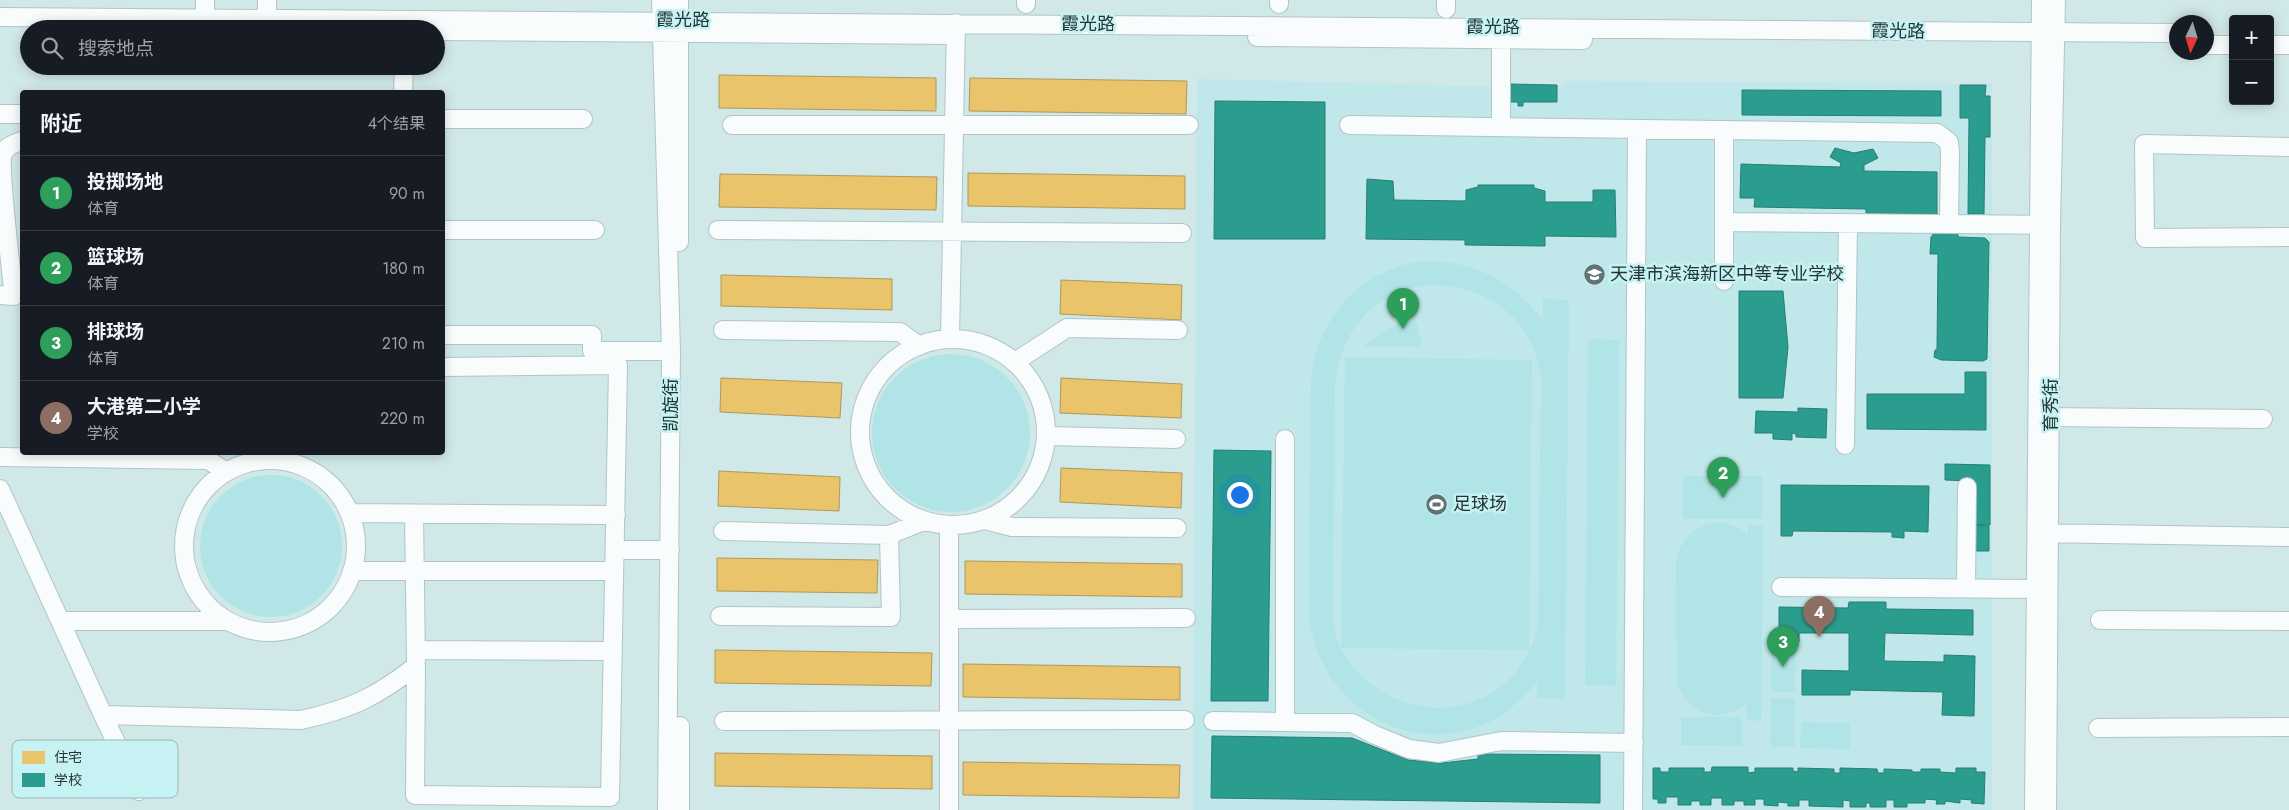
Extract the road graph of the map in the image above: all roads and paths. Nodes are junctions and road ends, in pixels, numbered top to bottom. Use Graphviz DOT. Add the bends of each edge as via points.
graph roads {
  1 [pos="205,0"];
  2 [pos="267,0"];
  3 [pos="661,0"];
  4 [pos="679,0"];
  5 [pos="2041,0"];
  6 [pos="2056,0"];
  7 [pos="4,18"];
  8 [pos="84,20"];
  9 [pos="205,20"];
  10 [pos="265,20"];
  11 [pos="445,24"];
  12 [pos="661,27"];
  13 [pos="679,27"];
  14 [pos="956,29"];
  15 [pos="445,31"];
  16 [pos="1500,33"];
  17 [pos="2169,33"];
  18 [pos="2214,33"];
  19 [pos="2229,33"];
  20 [pos="2274,33"];
  21 [pos="2289,33"];
  22 [pos="2048,38"];
  23 [pos="2169,44"];
  24 [pos="2214,44"];
  25 [pos="2229,45"];
  26 [pos="2274,45"];
  27 [pos="2289,45"];
  28 [pos="404,75"];
  29 [pos="403,90"];
  30 [pos="0,114"];
  31 [pos="20,114"];
  32 [pos="583,119"];
  33 [pos="445,120"];
  34 [pos="954,124"];
  35 [pos="732,125"];
  36 [pos="1189,125"];
  37 [pos="1349,125"];
  38 [pos="1501,127"];
  39 [pos="1637,129"];
  40 [pos="1724,130"];
  41 [pos="20,142"];
  42 [pos="2289,146"];
  43 [pos="1724,222"];
  44 [pos="1848,223"];
  45 [pos="1949,224"];
  46 [pos="2045,225"];
  47 [pos="445,230"];
  48 [pos="596,230"];
  49 [pos="718,230"];
  50 [pos="952,231"];
  51 [pos="1182,233"];
  52 [pos="2289,237"];
  53 [pos="1724,281"];
  54 [pos="12,296"];
  55 [pos="723,330"];
  56 [pos="1178,330"];
  57 [pos="445,335"];
  58 [pos="950,339"];
  59 [pos="919,346"];
  60 [pos="671,351"];
  61 [pos="1015,362"];
  62 [pos="445,366"];
  63 [pos="2044,417"];
  64 [pos="2263,419"];
  65 [pos="1046,436"];
  66 [pos="1176,439"];
  67 [pos="1285,439"];
  68 [pos="1845,445"];
  69 [pos="225,455"];
  70 [pos="0,457"];
  71 [pos="225,472"];
  72 [pos="1967,487"];
  73 [pos="0,489"];
  74 [pos="350,514"];
  75 [pos="414,514"];
  76 [pos="616,516"];
  77 [pos="985,520"];
  78 [pos="924,521"];
  79 [pos="949,525"];
  80 [pos="1177,528"];
  81 [pos="722,531"];
  82 [pos="2043,533"];
  83 [pos="889,535"];
  84 [pos="2289,536"];
  85 [pos="615,550"];
  86 [pos="670,550"];
  87 [pos="352,571"];
  88 [pos="415,571"];
  89 [pos="614,571"];
  90 [pos="1781,587"];
  91 [pos="1966,588"];
  92 [pos="2043,589"];
  93 [pos="720,616"];
  94 [pos="1186,618"];
  95 [pos="949,619"];
  96 [pos="2100,620"];
  97 [pos="60,621"];
  98 [pos="227,621"];
  99 [pos="2289,621"];
  100 [pos="613,651"];
  101 [pos="416,658"];
  102 [pos="102,715"];
  103 [pos="1185,720"];
  104 [pos="724,721"];
  105 [pos="949,721"];
  106 [pos="1213,721"];
  107 [pos="1284,721"];
  108 [pos="2289,727"];
  109 [pos="2098,728"];
  110 [pos="114,740"];
  111 [pos="1634,743"];
  112 [pos="667,810"];
  113 [pos="680,810"];
  114 [pos="949,810"];
  115 [pos="1633,810"];
  116 [pos="2034,810"];
  117 [pos="2047,810"];
  1 -- 9 [label="street"];
  2 -- 10 [label="street"];
  3 -- 12 [label="street, 凯旋街"];
  4 -- 13 [label="street, 凯旋街"];
  5 -- 22 [label="street, 育秀街"];
  6 -- 22 [label="street, 育秀街"];
  7 -- 8 [label="street, 霞光路"];
  11 -- 12 [label="street, 霞光路"];
  12 -- 13 [label="street, 霞光路"];
  12 -- 15 [label="street, 霞光路"];
  12 -- 60 [label="street, 凯旋街"];
  13 -- 14 [label="street, 霞光路"];
  13 -- 113 [label="street, 凯旋街"];
  14 -- 16 [label="street, 霞光路"];
  14 -- 34 [label="street"];
  16 -- 22 [label="street, 霞光路"];
  16 -- 38 [label="street"];
  17 -- 22 [label="street, 霞光路"];
  18 -- 19 [label="street"];
  20 -- 21 [label="street"];
  22 -- 23 [label="street, 霞光路"];
  22 -- 46 [label="street, 育秀街"];
  24 -- 25 [label="street"];
  26 -- 27 [label="street"];
  28 -- 29 [label="street"];
  30 -- 31 [label="street"];
  32 -- 33 [label="street"];
  34 -- 35 [label="street"];
  34 -- 36 [label="street"];
  34 -- 50 [label="street"];
  37 -- 38 [label="street"];
  38 -- 39 [label="street"];
  39 -- 40 [label="street"];
  39 -- 111 [label="street"];
  40 -- 43 [label="street"];
  40 -- 45 [label="street" via="1937,133 1949,142"];
  41 -- 54 [label="street" via="8,146 1,158"];
  42 -- 52 [label="street" via="2144,144 2145,238"];
  43 -- 44 [label="street"];
  43 -- 53 [label="street"];
  44 -- 45 [label="street"];
  44 -- 68 [label="street"];
  45 -- 46 [label="street"];
  46 -- 63 [label="street, 育秀街"];
  47 -- 48 [label="street"];
  49 -- 50 [label="street"];
  50 -- 51 [label="street"];
  50 -- 58 [label="street"];
  55 -- 59 [label="street" via="900,332"];
  56 -- 61 [label="street" via="1067,328"];
  57 -- 60 [label="street" via="592,335 592,351"];
  58 -- 59 [label="street"];
  58 -- 61 [label="street" via="988,345"];
  59 -- 78 [label="street" via="900,355 878,375 864,401 859,431 863,460 876,486 897,508"];
  60 -- 86 [label="street, 凯旋街"];
  61 -- 65 [label="street" via="1035,387 1046,417"];
  62 -- 76 [label="street" via="618,365"];
  63 -- 64 [label="street"];
  63 -- 82 [label="street, 育秀街"];
  65 -- 66 [label="street"];
  65 -- 77 [label="street" via="1045,449 1034,479 1013,504"];
  67 -- 107 [label="street"];
  69 -- 71 [label="street"];
  70 -- 71 [label="street" via="208,460"];
  71 -- 74 [label="street" via="257,461 285,461 311,470 333,487"];
  71 -- 98 [label="street" via="209,485 194,506 185,531 184,557 192,582 206,604"];
  72 -- 91 [label="street"];
  73 -- 97 [label="street"];
  74 -- 75 [label="street"];
  74 -- 87 [label="street" via="356,536"];
  75 -- 76 [label="street"];
  75 -- 88 [label="street"];
  76 -- 85 [label="street"];
  77 -- 79 [label="street"];
  77 -- 80 [label="street" via="1012,527"];
  78 -- 79 [label="street"];
  78 -- 83 [label="street"];
  79 -- 95 [label="street"];
  81 -- 83 [label="street"];
  82 -- 84 [label="street"];
  82 -- 92 [label="street, 育秀街"];
  83 -- 93 [label="street" via="891,617"];
  85 -- 86 [label="street"];
  85 -- 89 [label="street"];
  86 -- 112 [label="street, 凯旋街"];
  87 -- 88 [label="street"];
  87 -- 98 [label="street" via="345,590 327,611 304,626 278,632 252,630"];
  88 -- 89 [label="street"];
  88 -- 101 [label="street"];
  89 -- 100 [label="street"];
  90 -- 91 [label="street"];
  91 -- 92 [label="street"];
  92 -- 116 [label="street, 育秀街"];
  92 -- 117 [label="street, 育秀街"];
  94 -- 95 [label="street"];
  95 -- 105 [label="street"];
  96 -- 99 [label="street"];
  97 -- 98 [label="street"];
  97 -- 102 [label="street"];
  100 -- 101 [label="street"];
  100 -- 101 [label="street" via="610,797 415,795"];
  101 -- 102 [label="street" via="389,687 364,702 328,715 301,720"];
  102 -- 110 [label="street"];
  103 -- 105 [label="street"];
  104 -- 105 [label="street"];
  105 -- 114 [label="street"];
  106 -- 107 [label="street"];
  107 -- 111 [label="street" via="1352,723 1410,749 1439,753 1501,741"];
  108 -- 109 [label="street"];
  111 -- 115 [label="street"];
}
